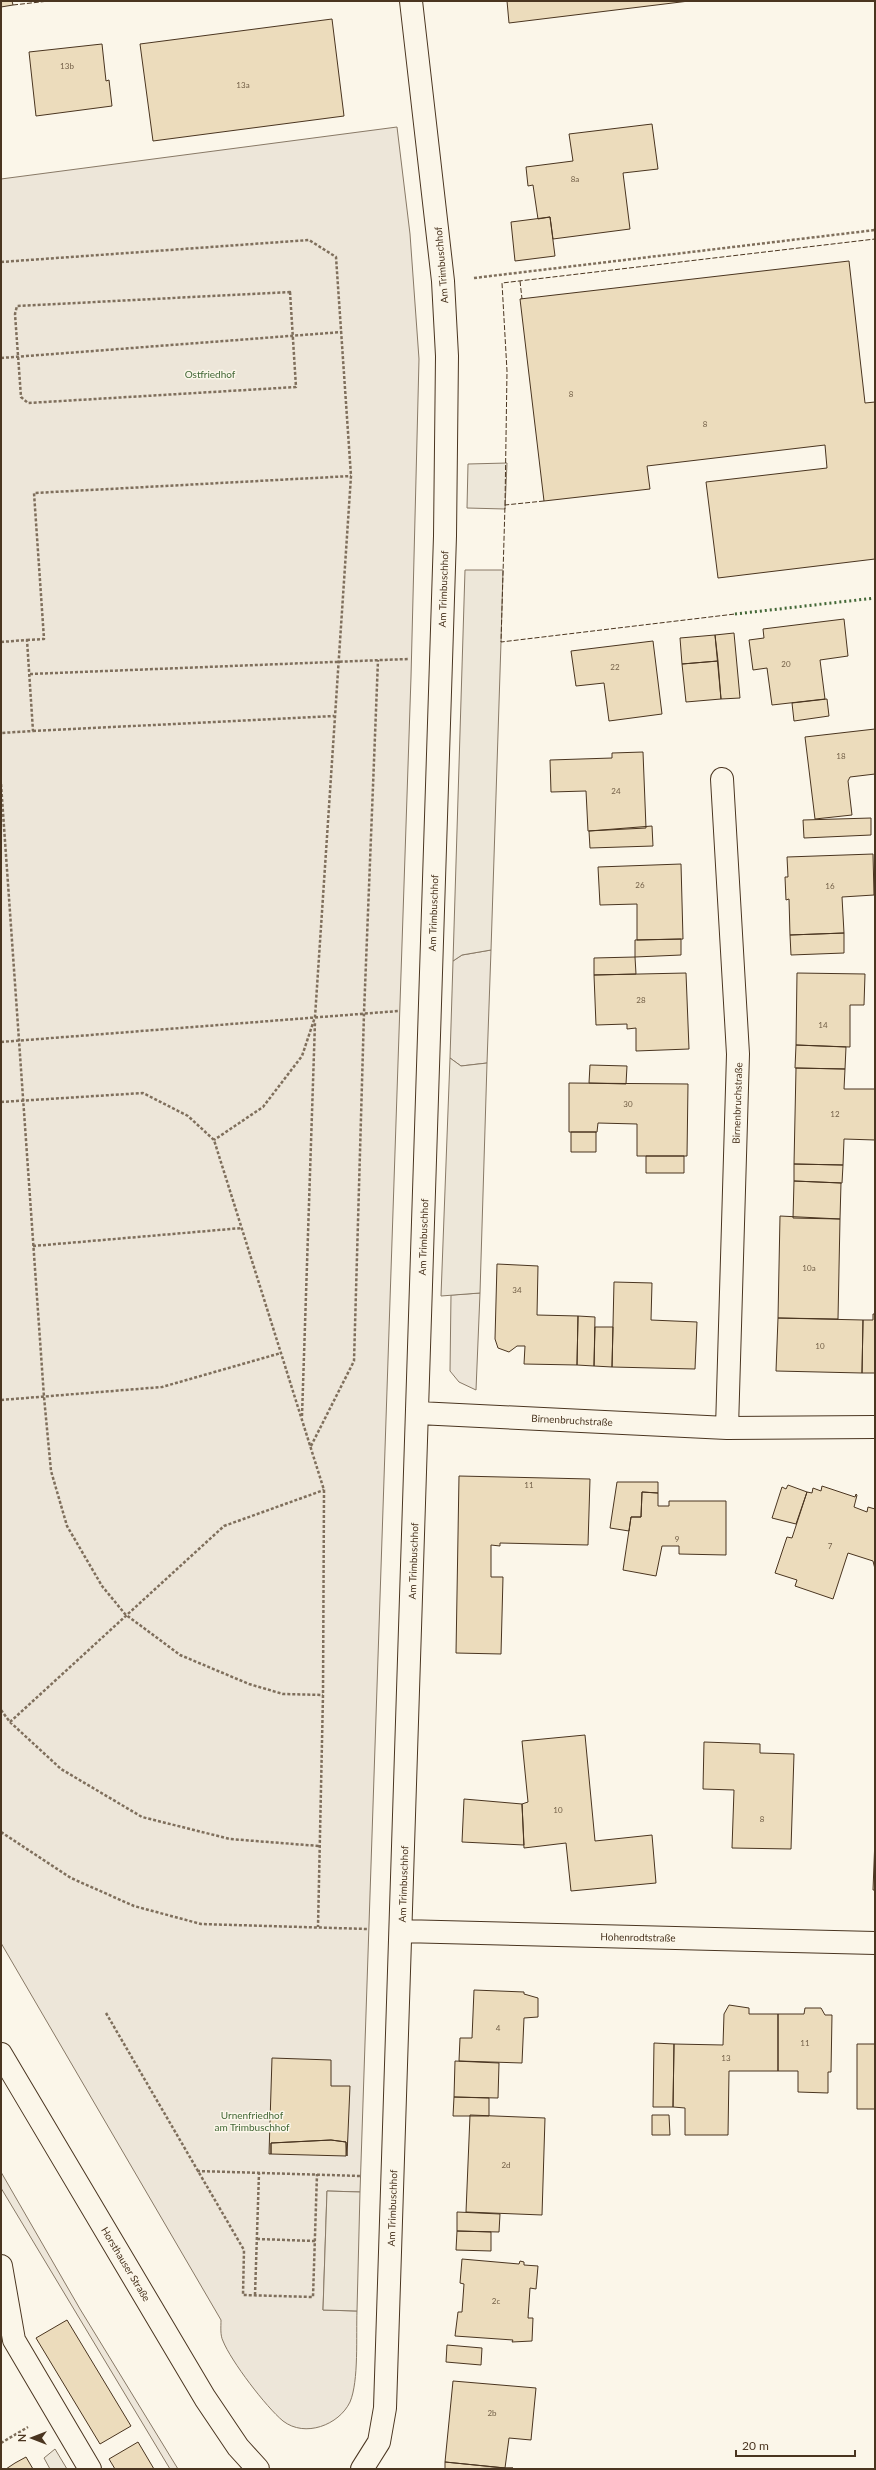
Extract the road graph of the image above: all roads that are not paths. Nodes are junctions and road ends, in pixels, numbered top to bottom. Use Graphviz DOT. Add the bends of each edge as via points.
graph roads {
  1 [pos="411,1"];
  2 [pos="722,779"];
  3 [pos="418,1413"];
  4 [pos="875,1427"];
  5 [pos="727,1428"];
  6 [pos="401,1931"];
  7 [pos="875,1943"];
  8 [pos="1,2054"];
  9 [pos="1,2266"];
  10 [pos="90,2469"];
  11 [pos="258,2469"];
  12 [pos="362,2469"];
  1 -- 3 [label="street, Am Trimbuschhof" via="443,281 447,356 441,659"];
  2 -- 5 [label="street, Birnenbruchstraße" via="738,1054"];
  3 -- 5 [label="street, Birnenbruchstraße"];
  3 -- 6 [label="street, Am Trimbuschhof"];
  4 -- 5 [label="street, Birnenbruchstraße"];
  6 -- 7 [label="street, Hohenrodtstraße"];
  6 -- 12 [label="street, Am Trimbuschhof" via="385,2408 379,2442"];
  8 -- 11 [label="street, Horsthauser Straße" via="205,2398 238,2447"];
  9 -- 10 [label="street" via="14,2340"];
}
